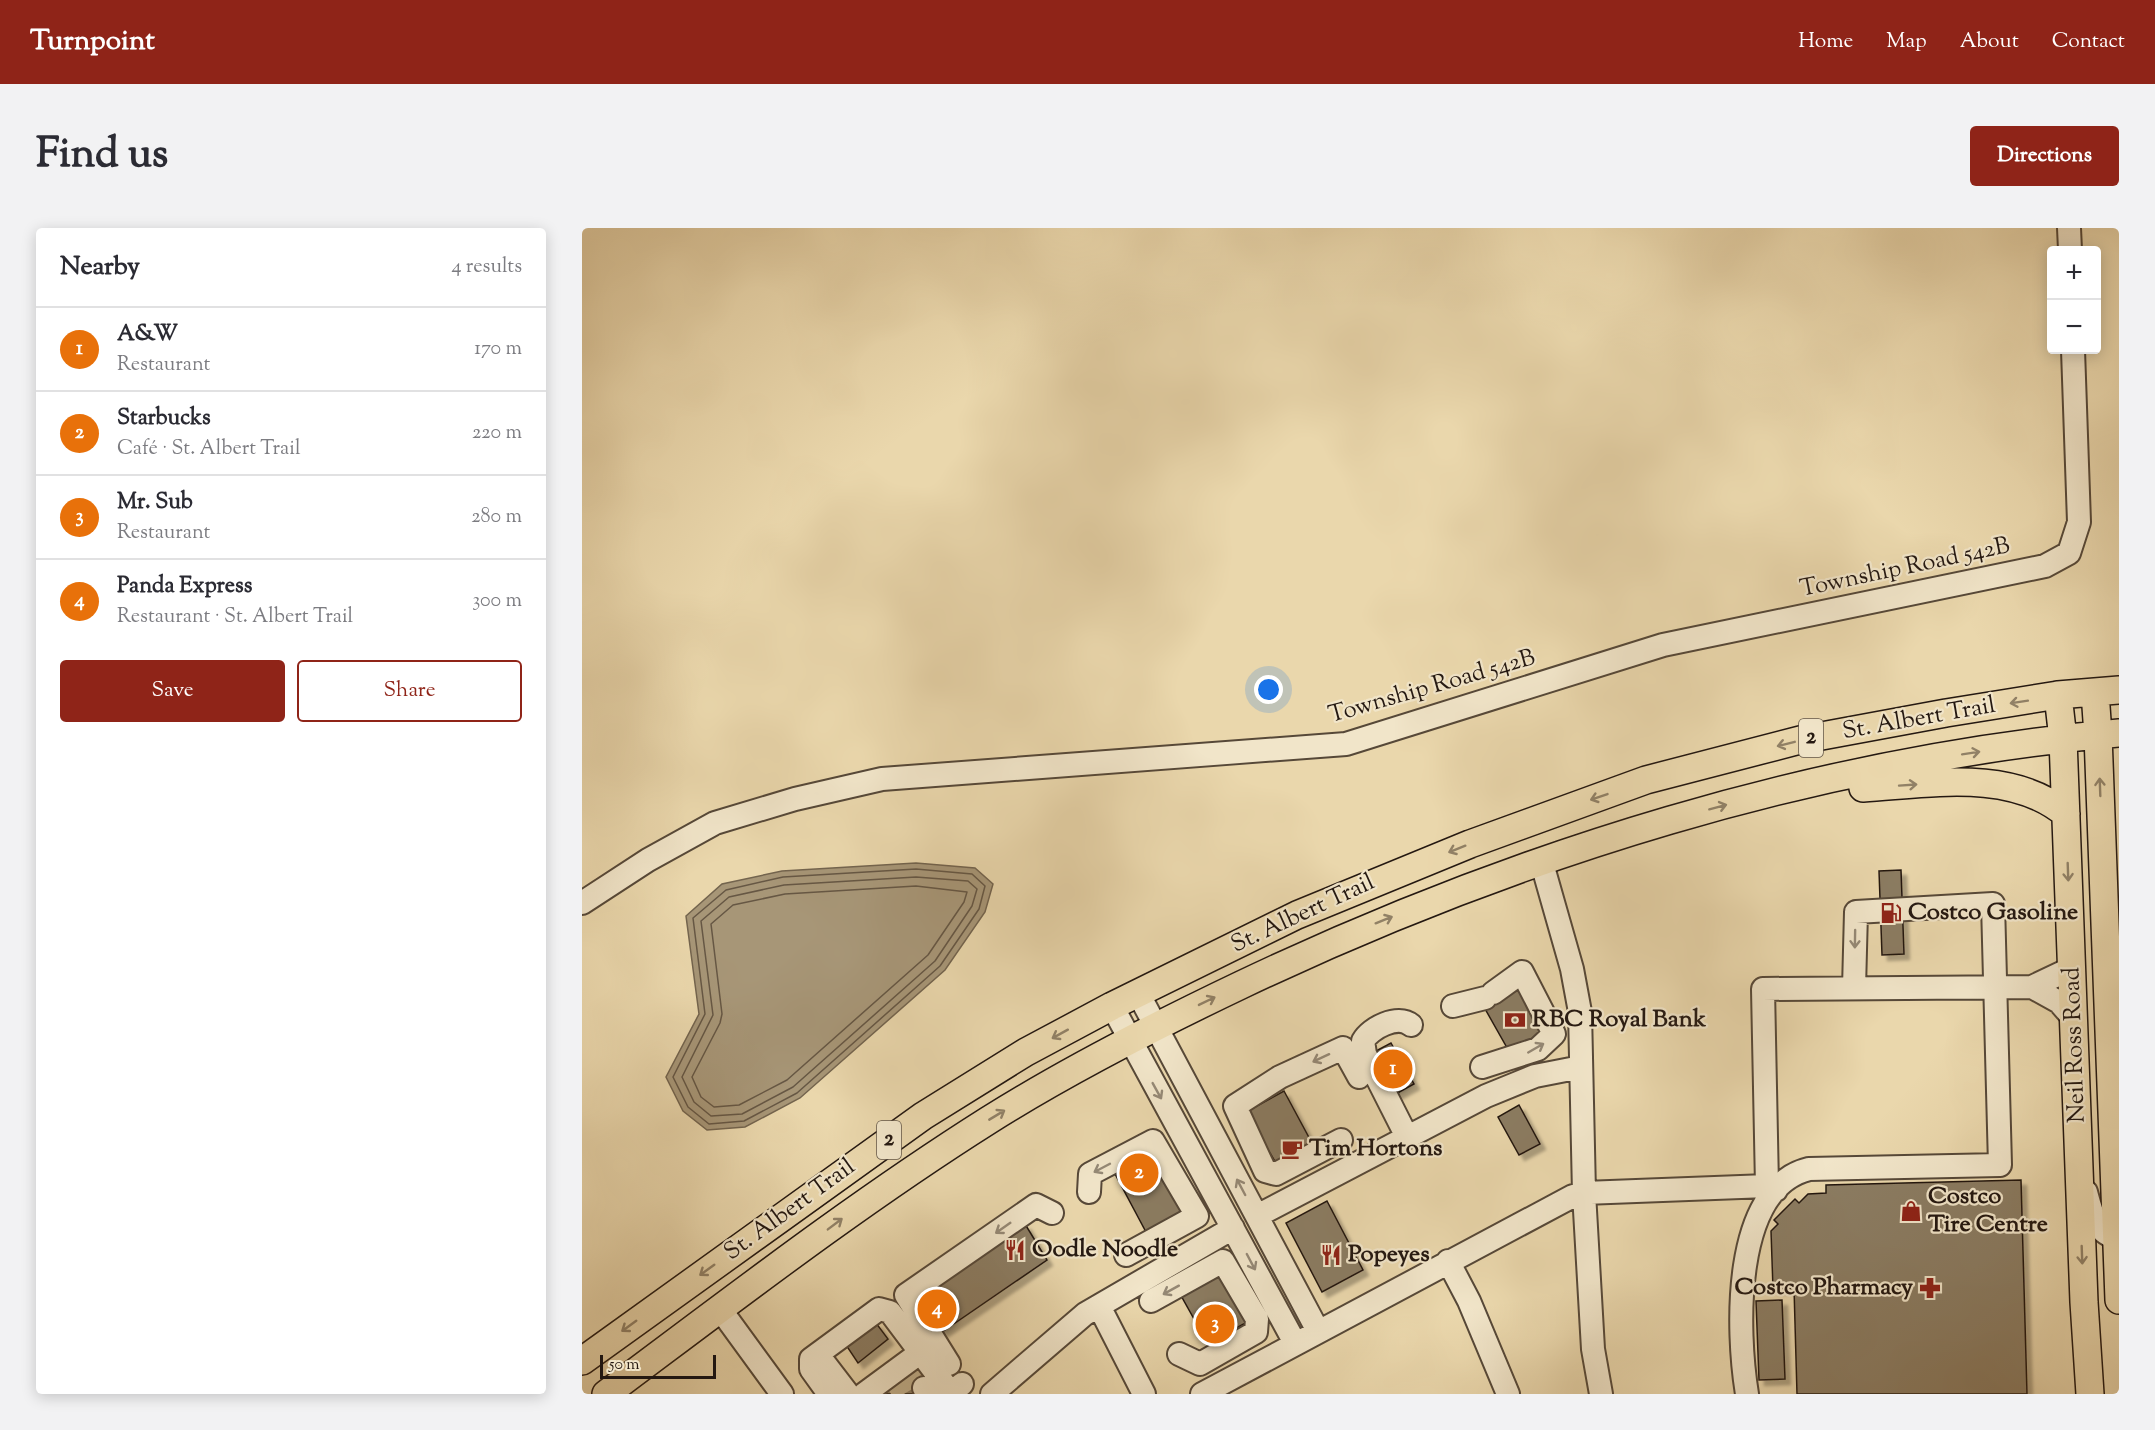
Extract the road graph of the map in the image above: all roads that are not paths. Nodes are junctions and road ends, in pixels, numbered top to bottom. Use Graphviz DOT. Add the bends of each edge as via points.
graph roads {
  1 [pos="2069,228"];
  2 [pos="2070,246"];
  3 [pos="2073,354"];
  4 [pos="2107,691"];
  5 [pos="2058,695"];
  6 [pos="2109,734"];
  7 [pos="2063,739"];
  8 [pos="1831,780"];
  9 [pos="2119,809"];
  10 [pos="2066,814"];
  11 [pos="1541,860"];
  12 [pos="2103,866"];
  13 [pos="582,903"];
  14 [pos="2072,968"];
  15 [pos="1996,987"];
  16 [pos="2032,987"];
  17 [pos="1854,988"];
  18 [pos="1138,993"];
  19 [pos="2114,1004"];
  20 [pos="1112,1006"];
  21 [pos="1453,1006"];
  22 [pos="2074,1019"];
  23 [pos="1411,1025"];
  24 [pos="1154,1026"];
  25 [pos="1129,1040"];
  26 [pos="1482,1067"];
  27 [pos="1581,1067"];
  28 [pos="1359,1077"];
  29 [pos="2078,1134"];
  30 [pos="1407,1137"];
  31 [pos="1341,1140"];
  32 [pos="2113,1157"];
  33 [pos="2119,1184"];
  34 [pos="1772,1188"];
  35 [pos="1089,1192"];
  36 [pos="1584,1193"];
  37 [pos="1052,1213"];
  38 [pos="1257,1215"];
  39 [pos="1233,1228"];
  40 [pos="2117,1238"];
  41 [pos="1126,1255"];
  42 [pos="1448,1261"];
  43 [pos="1151,1300"];
  44 [pos="2119,1300"];
  45 [pos="1099,1306"];
  46 [pos="720,1309"];
  47 [pos="1318,1331"];
  48 [pos="1295,1343"];
  49 [pos="817,1353"];
  50 [pos="1179,1354"];
  51 [pos="582,1361"];
  52 [pos="949,1364"];
  53 [pos="900,1379"];
  54 [pos="954,1390"];
  55 [pos="606,1394"];
  56 [pos="782,1394"];
  57 [pos="829,1394"];
  58 [pos="848,1394"];
  59 [pos="992,1394"];
  60 [pos="1144,1394"];
  61 [pos="1202,1394"];
  62 [pos="1508,1394"];
  63 [pos="1602,1394"];
  64 [pos="1747,1394"];
  65 [pos="2090,1394"];
  1 -- 2 [label="street"];
  3 -- 13 [label="street, Township Road 542B" via="2079,522 2070,553 2045,566 1664,645 1346,744 882,779 715,823"];
  4 -- 5 [label="main road, St. Albert Trail / 2"];
  4 -- 6 [label="main road, Neil Ross Road"];
  5 -- 7 [label="main road, Neil Ross Road"];
  5 -- 18 [label="main road, St. Albert Trail / 2, one-way" via="1800,740 1646,780 1383,877"];
  6 -- 7 [label="main road, St. Albert Trail / 2"];
  12 -- 6 [label="main road, Neil Ross Road, one-way"];
  8 -- 7 [label="main road, St. Albert Trail / 2, one-way"];
  7 -- 10 [label="main road, Neil Ross Road"];
  8 -- 10 [label="main road, one-way" via="1848,789 1981,783 2036,793"];
  11 -- 8 [label="main road, St. Albert Trail / 2, one-way" via="1701,812"];
  9 -- 12 [label="main road"];
  10 -- 14 [label="main road, Neil Ross Road, one-way"];
  24 -- 11 [label="main road, St. Albert Trail / 2, one-way" via="1362,928"];
  11 -- 27 [label="street" via="1574,980 1580,1012"];
  12 -- 19 [label="main road, Neil Ross Road"];
  14 -- 16 [label="street"];
  14 -- 22 [label="main road, Neil Ross Road"];
  15 -- 16 [label="street"];
  15 -- 17 [label="street"];
  15 -- 17 [label="street, one-way" via="1993,904 1856,912"];
  15 -- 34 [label="street" via="2000,1165 1809,1169"];
  16 -- 22 [label="street" via="2059,1002"];
  17 -- 34 [label="street" via="1763,989"];
  18 -- 20 [label="main road, St. Albert Trail / 2"];
  18 -- 24 [label="street"];
  19 -- 32 [label="main road, Neil Ross Road"];
  20 -- 25 [label="street"];
  20 -- 51 [label="main road, St. Albert Trail / 2, one-way" via="1026,1052 923,1116"];
  26 -- 21 [label="street, one-way" via="1538,1049 1554,1034 1522,972 1489,996"];
  22 -- 29 [label="main road, Neil Ross Road"];
  23 -- 30 [label="street" via="1398,1020 1369,1033 1363,1041 1365,1054"];
  24 -- 25 [label="main road, St. Albert Trail / 2"];
  38 -- 24 [label="street, one-way"];
  25 -- 39 [label="street, one-way"];
  46 -- 25 [label="main road, St. Albert Trail / 2, one-way" via="847,1215 990,1120"];
  27 -- 30 [label="street" via="1535,1076 1486,1096"];
  27 -- 36 [label="street"];
  28 -- 31 [label="street, one-way" via="1343,1047 1280,1077 1235,1107 1265,1171 1276,1174"];
  29 -- 40 [label="street" via="2093,1217 2103,1232"];
  29 -- 65 [label="main road, Neil Ross Road, one-way"];
  30 -- 38 [label="street"];
  32 -- 33 [label="street"];
  32 -- 40 [label="main road, Neil Ross Road"];
  34 -- 36 [label="street"];
  34 -- 64 [label="street" via="1753,1227 1743,1284"];
  41 -- 35 [label="street, one-way" via="1197,1216 1153,1141 1090,1174"];
  36 -- 42 [label="street"];
  36 -- 63 [label="street" via="1593,1349"];
  37 -- 52 [label="street, one-way" via="1036,1205 906,1295"];
  38 -- 47 [label="street"];
  39 -- 45 [label="street"];
  39 -- 48 [label="street, one-way"];
  40 -- 44 [label="main road, Neil Ross Road"];
  42 -- 47 [label="street"];
  42 -- 62 [label="street"];
  50 -- 43 [label="street, one-way" via="1200,1364 1256,1332 1257,1319 1223,1261"];
  45 -- 59 [label="street"];
  45 -- 60 [label="street"];
  46 -- 55 [label="main road, St. Albert Trail / 2"];
  46 -- 56 [label="street"];
  47 -- 48 [label="street"];
  48 -- 61 [label="street"];
  49 -- 53 [label="street" via="885,1309 891,1312"];
  49 -- 57 [label="street" via="811,1359 811,1369"];
  49 -- 58 [label="street"];
  53 -- 54 [label="street"];
}
